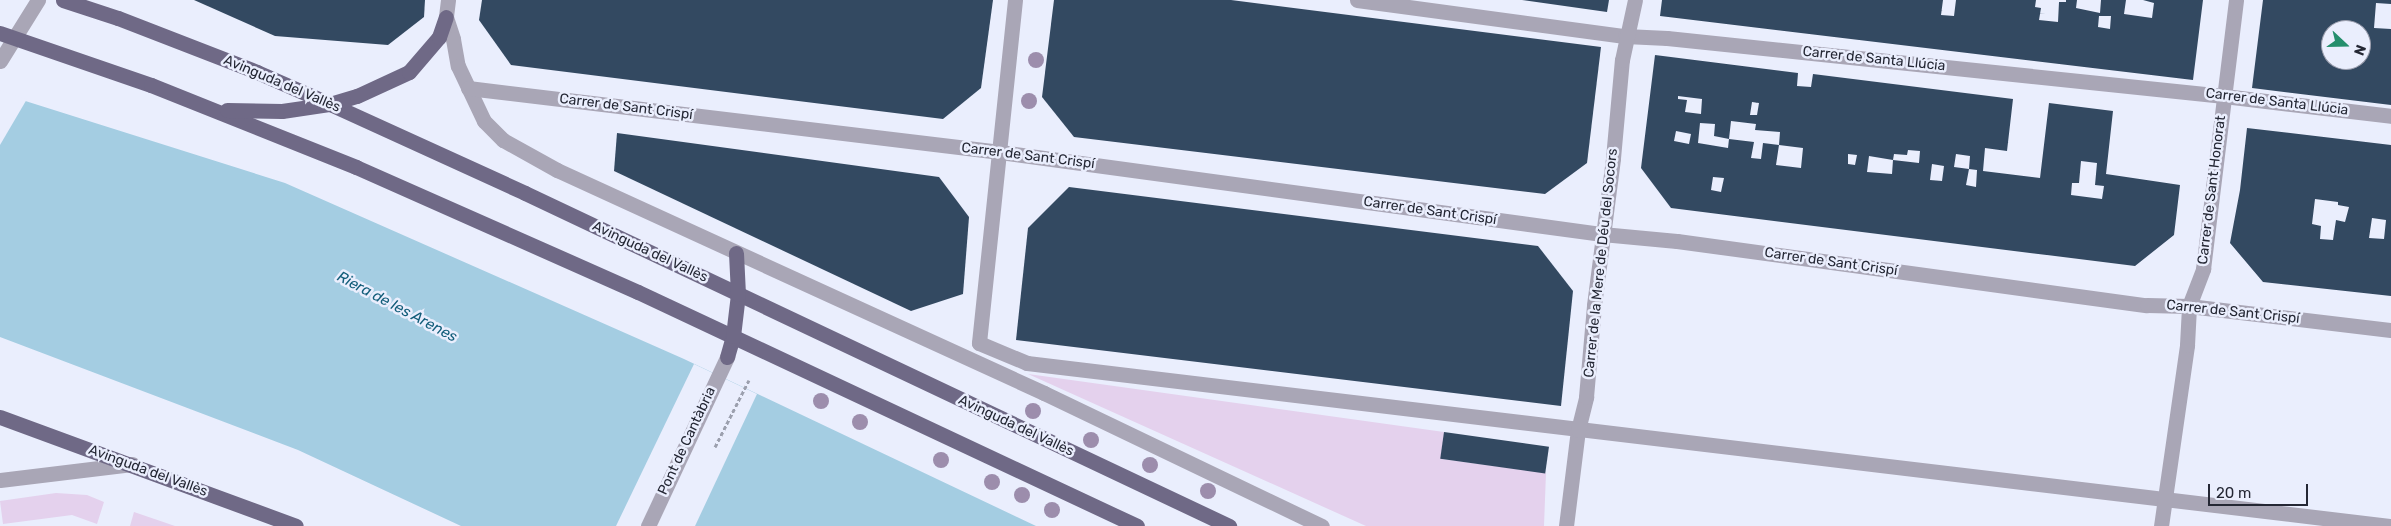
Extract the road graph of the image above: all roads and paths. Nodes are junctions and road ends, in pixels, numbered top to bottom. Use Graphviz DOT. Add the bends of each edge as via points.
graph roads {
  1 [pos="38,0"];
  2 [pos="63,0"];
  3 [pos="448,0"];
  4 [pos="1015,0"];
  5 [pos="1358,0"];
  6 [pos="1635,0"];
  7 [pos="2236,0"];
  8 [pos="446,17"];
  9 [pos="7,36"];
  10 [pos="1626,36"];
  11 [pos="0,62"];
  12 [pos="468,88"];
  13 [pos="2224,96"];
  14 [pos="330,104"];
  15 [pos="215,109"];
  16 [pos="2391,116"];
  17 [pos="1000,152"];
  18 [pos="1602,234"];
  19 [pos="736,253"];
  20 [pos="738,294"];
  21 [pos="2189,306"];
  22 [pos="2391,330"];
  23 [pos="733,336"];
  24 [pos="726,357"];
  25 [pos="0,417"];
  26 [pos="1578,430"];
  27 [pos="132,464"];
  28 [pos="0,480"];
  29 [pos="2164,498"];
  30 [pos="296,526"];
  31 [pos="648,526"];
  32 [pos="1137,526"];
  33 [pos="1229,526"];
  34 [pos="1322,526"];
  35 [pos="1566,526"];
  36 [pos="2161,526"];
  37 [pos="2388,526"];
  1 -- 9 [label="street"];
  2 -- 14 [label="main road, Avinguda del Vallès" via="257,72"];
  3 -- 8 [label="street"];
  4 -- 17 [label="street"];
  5 -- 10 [label="street, Carrer de Santa Llúcia"];
  6 -- 10 [label="street, Carrer de la Mere de Déu del Socors"];
  7 -- 13 [label="street, Carrer de Sant Honorat"];
  8 -- 12 [label="street" via="454,39 458,66"];
  8 -- 14 [label="main road" via="439,37 409,72 357,96"];
  9 -- 11 [label="street"];
  9 -- 15 [label="main road"];
  10 -- 13 [label="street, Carrer de Santa Llúcia"];
  10 -- 18 [label="street, Carrer de la Mere de Déu del Socors"];
  12 -- 17 [label="street, Carrer de Sant Crispí"];
  12 -- 19 [label="street" via="484,121 503,140 557,170"];
  13 -- 16 [label="street, Carrer de Santa Llúcia"];
  13 -- 21 [label="street, Carrer de Sant Honorat" via="2203,269"];
  14 -- 15 [label="main road" via="282,111"];
  14 -- 20 [label="main road, Avinguda del Vallès" via="525,192"];
  15 -- 23 [label="main road" via="356,166"];
  17 -- 18 [label="street, Carrer de Sant Crispí"];
  17 -- 26 [label="street" via="979,343 1027,363"];
  18 -- 21 [label="street, Carrer de Sant Crispí" via="1677,241 2148,305"];
  18 -- 26 [label="street, Carrer de la Mere de Déu del Socors" via="1586,397"];
  19 -- 20 [label="main road"];
  19 -- 34 [label="street" via="1044,393"];
  20 -- 23 [label="main road"];
  20 -- 33 [label="main road, Avinguda del Vallès"];
  21 -- 22 [label="street, Carrer de Sant Crispí"];
  21 -- 29 [label="street, Carrer de Sant Honorat" via="2187,345"];
  23 -- 24 [label="main road"];
  23 -- 32 [label="main road"];
  24 -- 31 [label="street, Pont de Cantàbria"];
  25 -- 27 [label="main road, Avinguda del Vallès"];
  26 -- 29 [label="street"];
  26 -- 35 [label="street, Carrer de la Mere de Déu del Socors"];
  27 -- 28 [label="street"];
  27 -- 30 [label="main road, Avinguda del Vallès"];
  29 -- 36 [label="street, Carrer de Sant Honorat"];
  29 -- 37 [label="street"];
}
